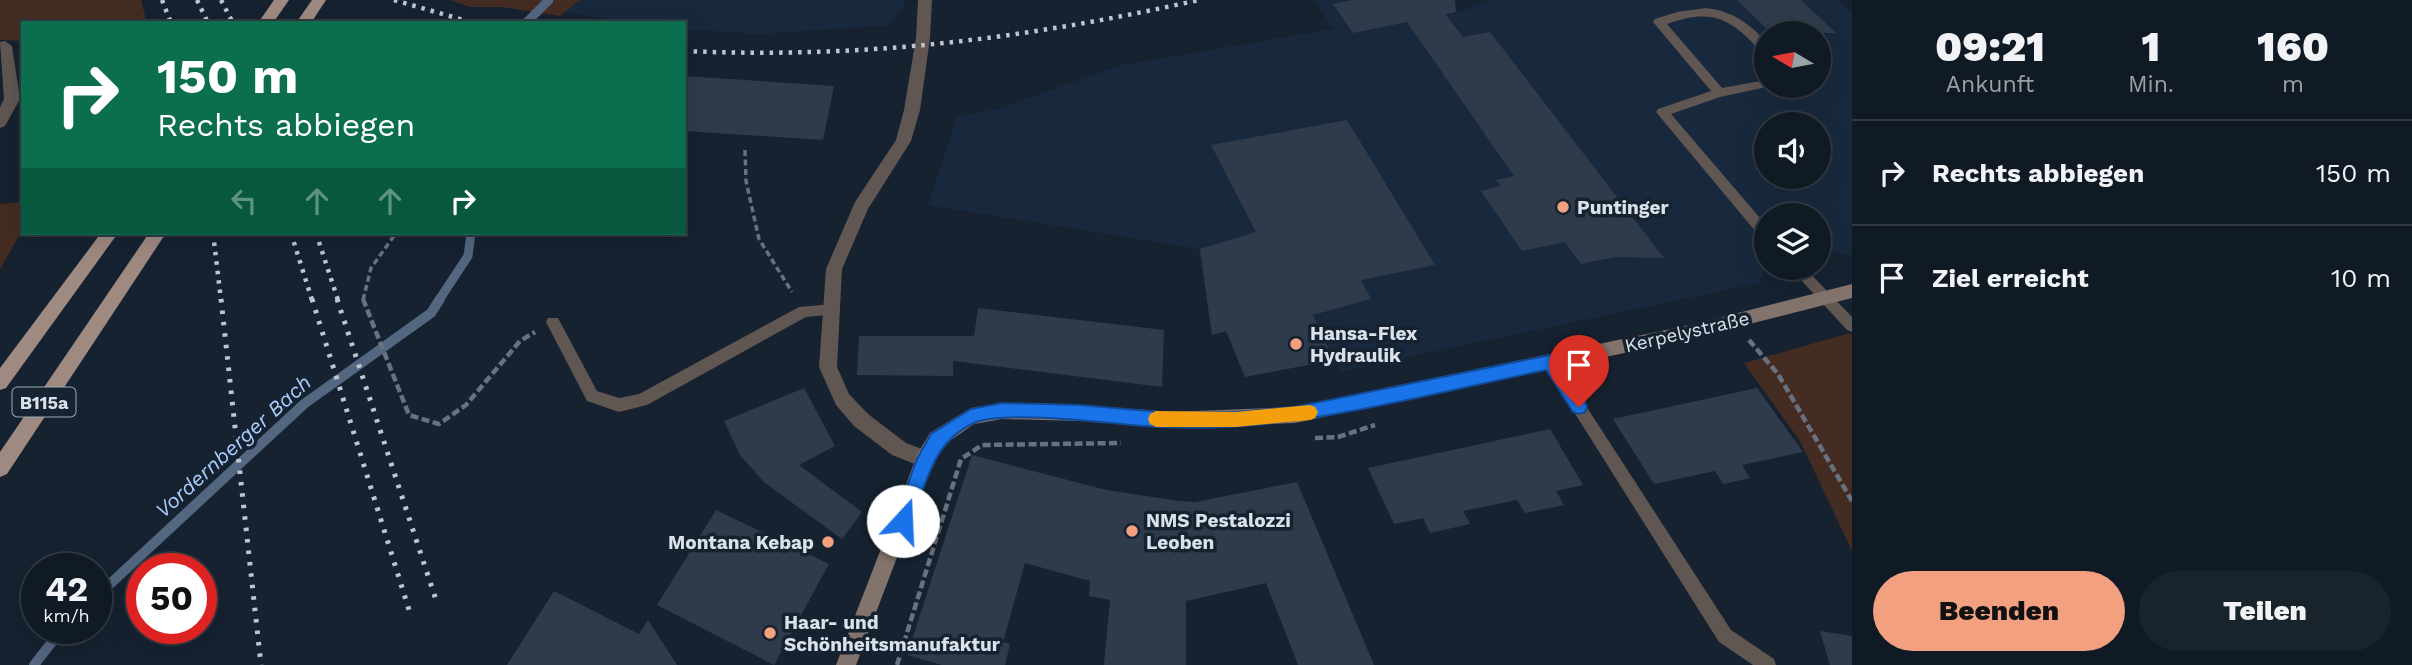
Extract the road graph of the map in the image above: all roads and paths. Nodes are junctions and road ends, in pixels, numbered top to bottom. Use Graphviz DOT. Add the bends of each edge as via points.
graph roads {
  1 [pos="282,0"];
  2 [pos="319,0"];
  3 [pos="925,0"];
  4 [pos="266,21"];
  5 [pos="304,21"];
  6 [pos="1754,38"];
  7 [pos="2,46"];
  8 [pos="1754,86"];
  9 [pos="1719,93"];
  10 [pos="0,122"];
  11 [pos="745,150"];
  12 [pos="1754,220"];
  13 [pos="109,235"];
  14 [pos="157,235"];
  15 [pos="394,236"];
  16 [pos="1809,280"];
  17 [pos="789,287"];
  18 [pos="1852,291"];
  19 [pos="1827,299"];
  20 [pos="832,310"];
  21 [pos="552,322"];
  22 [pos="1735,322"];
  23 [pos="1852,326"];
  24 [pos="1550,362"];
  25 [pos="0,382"];
  26 [pos="925,459"];
  27 [pos="0,468"];
  28 [pos="1852,501"];
  29 [pos="846,665"];
  30 [pos="1769,665"];
  1 -- 4 [label="main road"];
  2 -- 5 [label="main road"];
  3 -- 20 [label="street" via="912,110 903,141 860,207 834,269"];
  6 -- 9 [label="lane" via="1727,14 1713,11 1659,22"];
  7 -- 10 [label="street" via="12,99"];
  8 -- 9 [label="lane"];
  9 -- 12 [label="lane" via="1662,111"];
  11 -- 17 [label="path" via="746,181 759,239"];
  13 -- 25 [label="main road, B115a"];
  14 -- 27 [label="main road, B115a"];
  15 -- 21 [label="path" via="371,268 362,296 409,415 439,424 466,405 520,341"];
  16 -- 19 [label="lane"];
  18 -- 19 [label="main road, Kerpelystraße"];
  19 -- 22 [label="main road, Kerpelystraße"];
  19 -- 23 [label="lane"];
  20 -- 21 [label="lane" via="804,311 642,400 620,405 592,396"];
  20 -- 26 [label="street" via="828,367 842,399 899,449"];
  22 -- 24 [label="main road, Kerpelystraße"];
  22 -- 28 [label="path" via="1778,374"];
  24 -- 26 [label="main road, Kerpelystraße" via="1295,415 1172,420 1002,411 971,416 951,428 937,439"];
  24 -- 30 [label="lane" via="1726,636"];
  26 -- 29 [label="main road, Kerpelystraße"];
}
